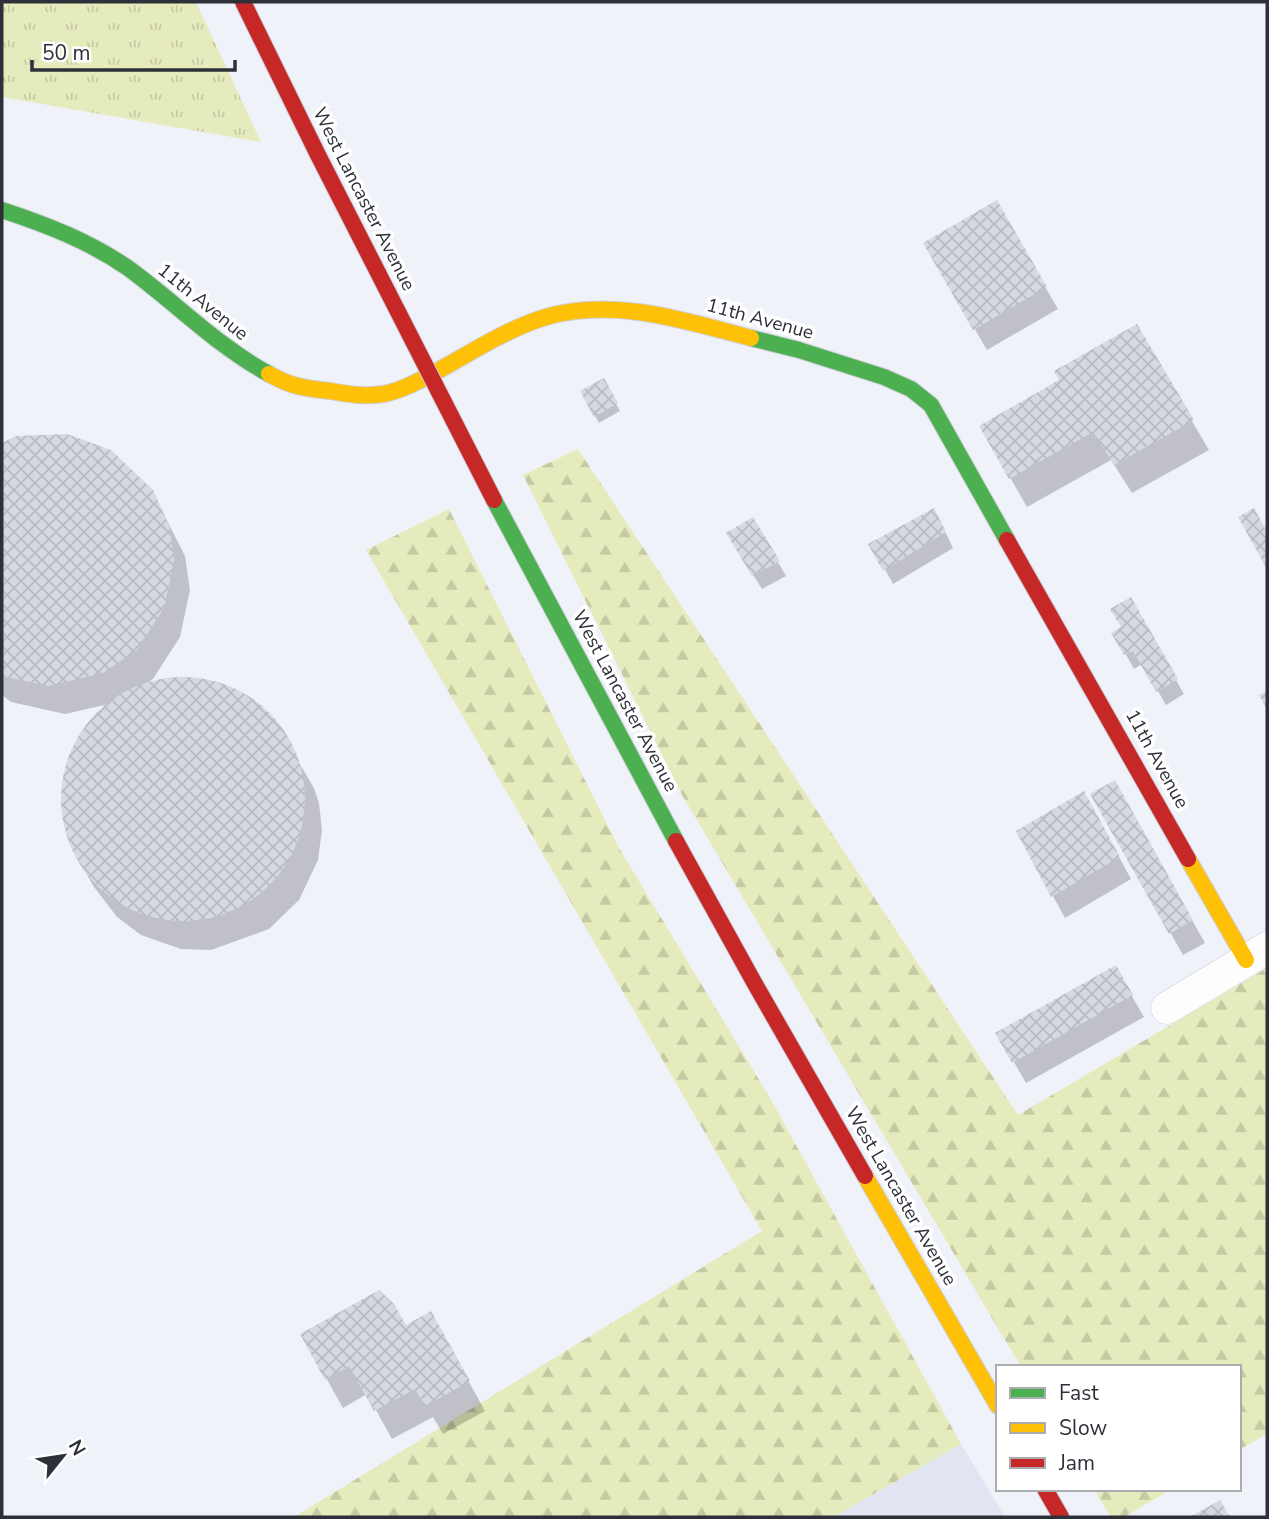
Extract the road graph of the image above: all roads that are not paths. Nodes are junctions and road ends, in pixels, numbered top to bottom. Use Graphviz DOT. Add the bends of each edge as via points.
graph roads {
  1 [pos="243,2"];
  2 [pos="2,210"];
  3 [pos="1257,954"];
  4 [pos="1167,1008"];
  5 [pos="996,1403"];
  6 [pos="1046,1491"];
  7 [pos="1061,1517"];
  1 -- 5 [label="street, West Lancaster Avenue, bridge" via="494,500 639,773"];
  2 -- 3 [label="street, 11th Avenue" via="89,243 129,269 239,358 291,386 384,394 547,317 615,311 656,314 799,350 911,389 931,405"];
  3 -- 4 [label="street"];
  6 -- 7 [label="street"];
}
